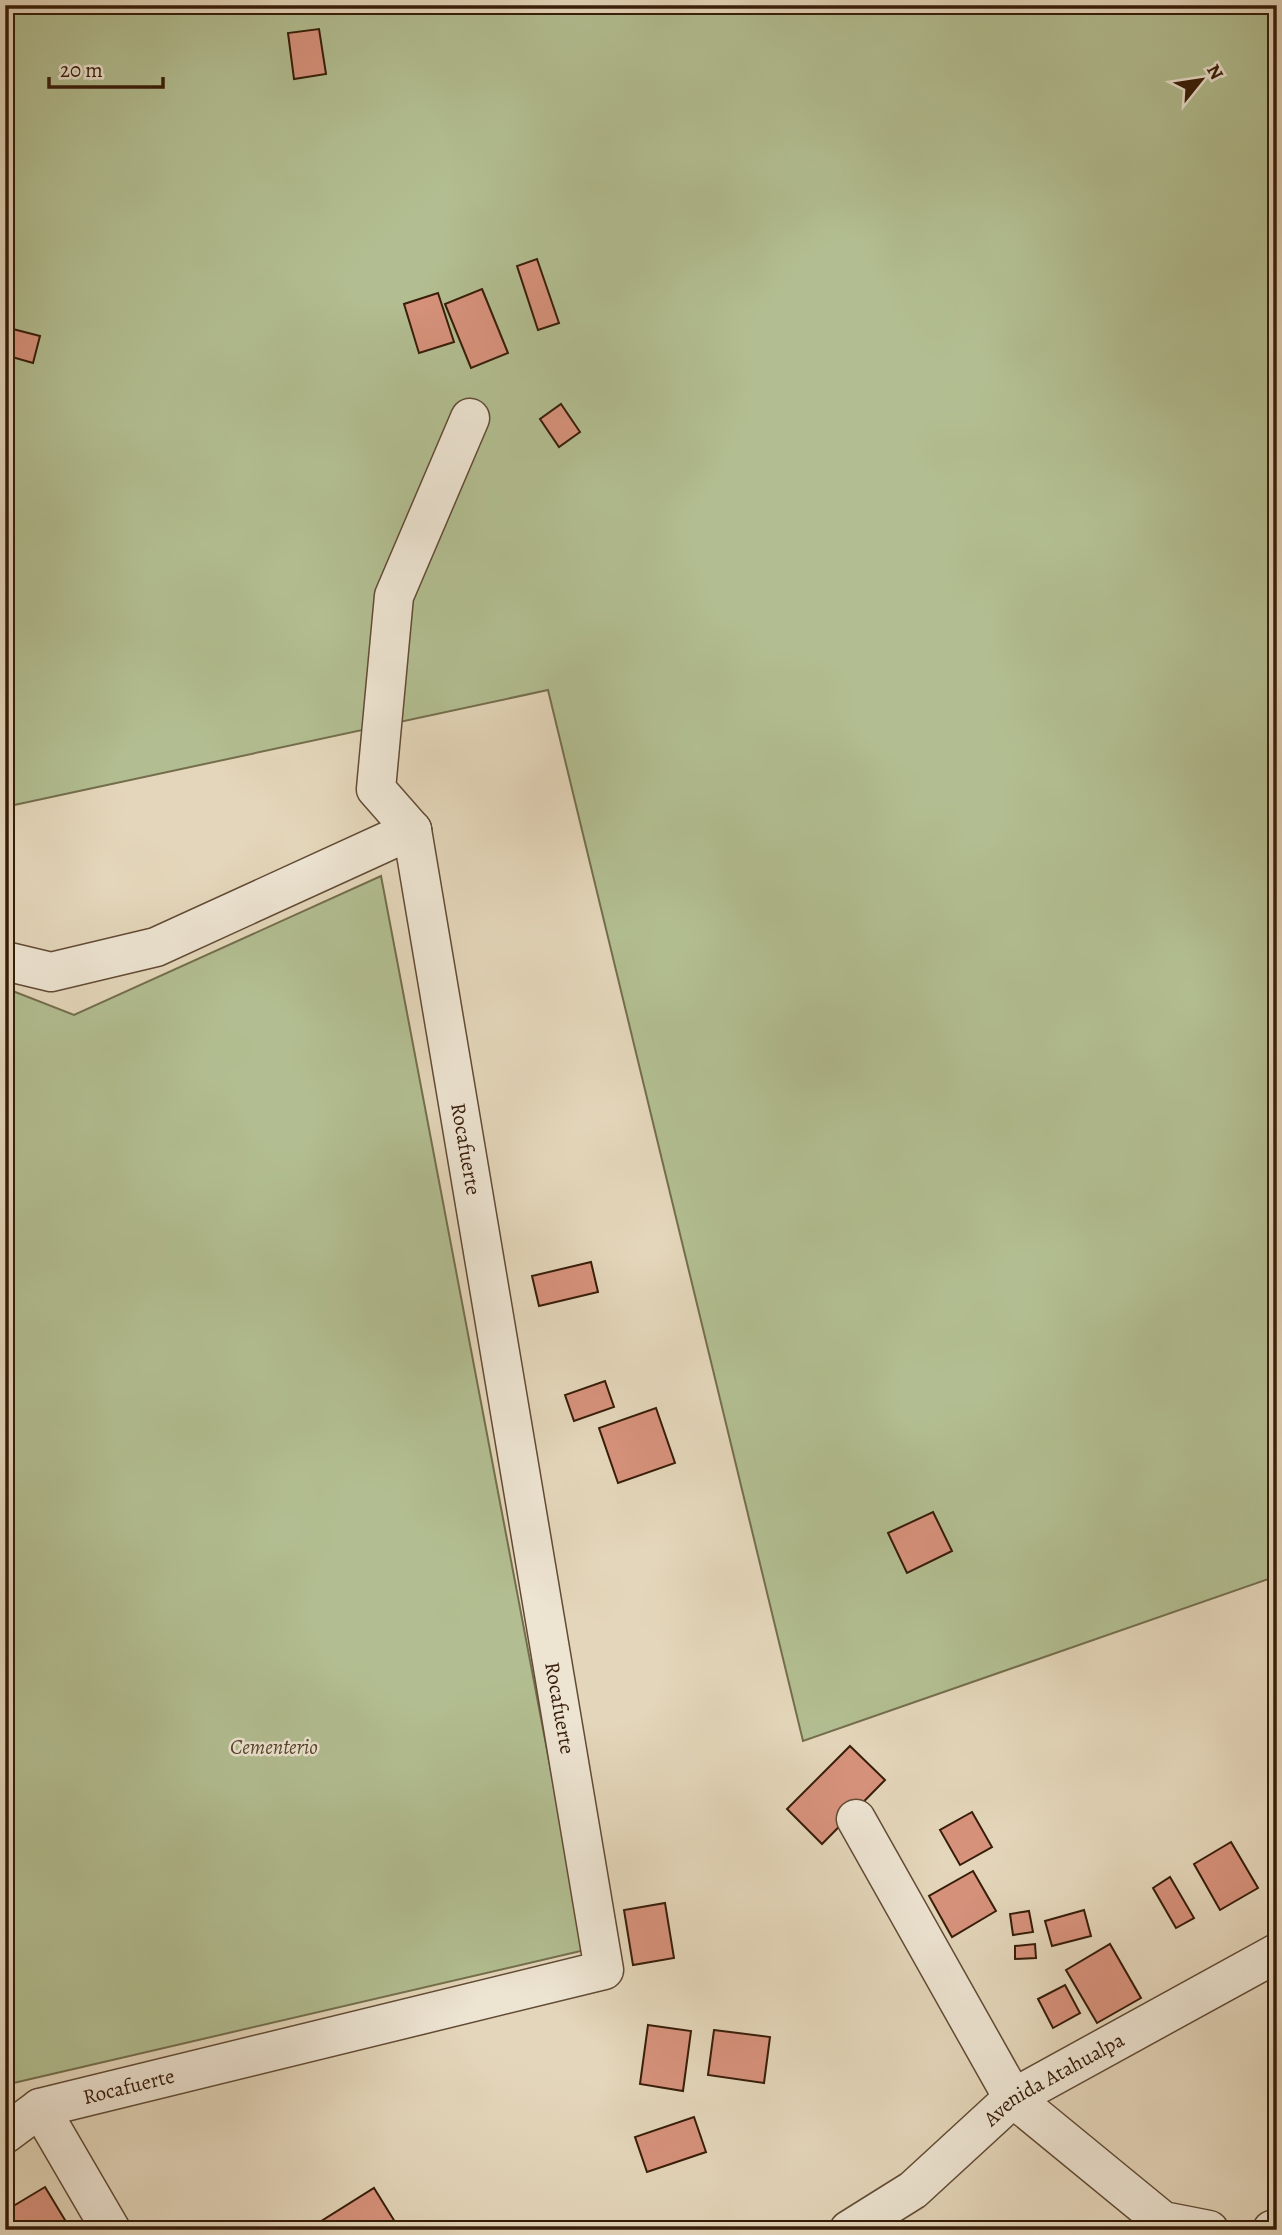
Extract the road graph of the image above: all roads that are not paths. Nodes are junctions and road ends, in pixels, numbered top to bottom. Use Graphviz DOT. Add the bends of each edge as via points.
graph roads {
  1 [pos="470,418"];
  2 [pos="412,830"];
  3 [pos="5,961"];
  4 [pos="856,1819"];
  5 [pos="1277,1953"];
  6 [pos="1013,2098"];
  7 [pos="40,2108"];
  8 [pos="5,2134"];
  9 [pos="111,2230"];
  10 [pos="849,2230"];
  11 [pos="1209,2230"];
  1 -- 2 [label="street" via="394,596 376,789"];
  2 -- 3 [label="street" via="156,947 51,972"];
  2 -- 7 [label="street, Rocafuerte" via="604,1970"];
  4 -- 6 [label="street"];
  5 -- 6 [label="street, Avenida Atahualpa"];
  6 -- 10 [label="street, Avenida Atahualpa" via="914,2190"];
  6 -- 11 [label="street" via="1163,2221"];
  7 -- 8 [label="street, Rocafuerte"];
  7 -- 9 [label="street"];
}
